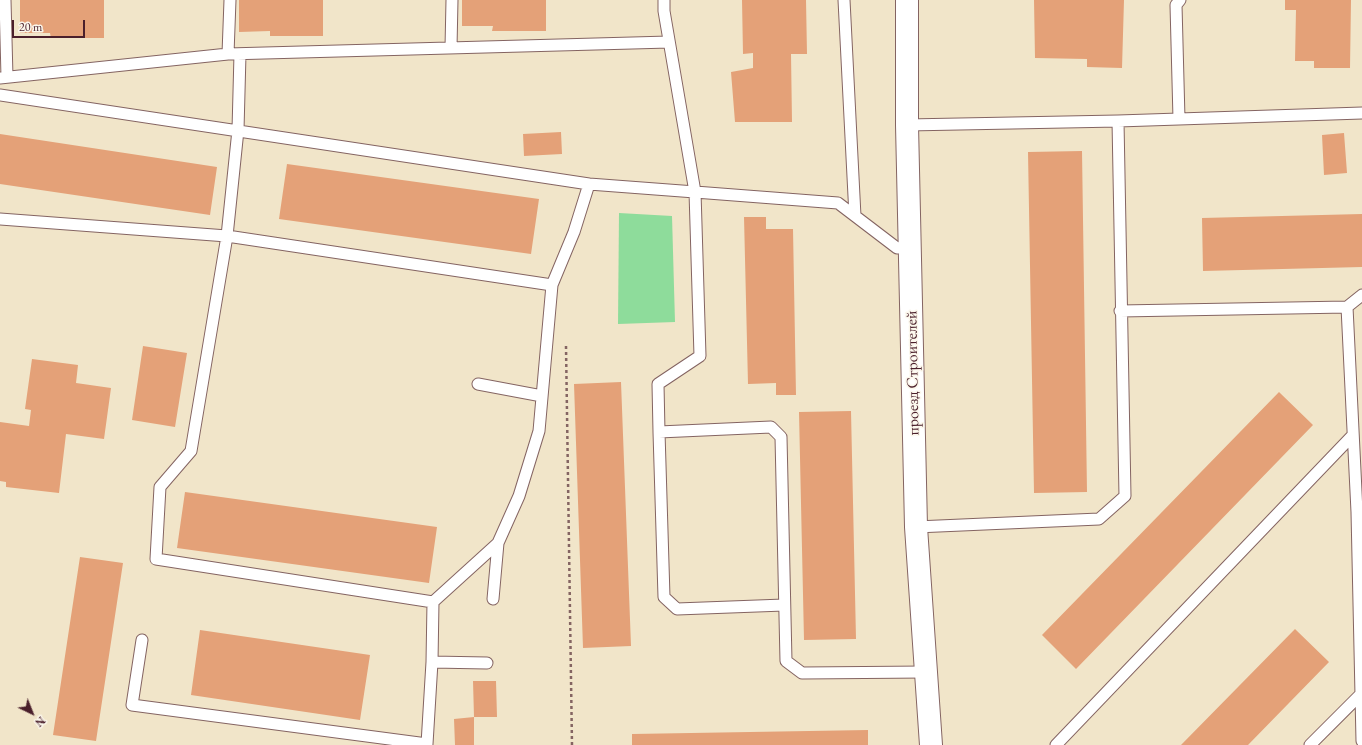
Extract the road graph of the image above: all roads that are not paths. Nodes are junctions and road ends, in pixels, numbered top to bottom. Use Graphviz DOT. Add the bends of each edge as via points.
graph roads {
  1 [pos="230,0"];
  2 [pos="452,0"];
  3 [pos="664,0"];
  4 [pos="844,0"];
  5 [pos="907,0"];
  6 [pos="1180,0"];
  7 [pos="4,1"];
  8 [pos="669,42"];
  9 [pos="451,48"];
  10 [pos="228,54"];
  11 [pos="240,54"];
  12 [pos="3,78"];
  13 [pos="0,95"];
  14 [pos="1362,113"];
  15 [pos="1180,119"];
  16 [pos="1118,121"];
  17 [pos="907,125"];
  18 [pos="238,130"];
  19 [pos="589,184"];
  20 [pos="695,192"];
  21 [pos="855,216"];
  22 [pos="0,219"];
  23 [pos="227,236"];
  24 [pos="910,247"];
  25 [pos="552,285"];
  26 [pos="1362,295"];
  27 [pos="1347,307"];
  28 [pos="1120,311"];
  29 [pos="478,384"];
  30 [pos="542,396"];
  31 [pos="659,432"];
  32 [pos="1353,435"];
  33 [pos="1359,513"];
  34 [pos="916,527"];
  35 [pos="498,543"];
  36 [pos="493,598"];
  37 [pos="434,602"];
  38 [pos="784,605"];
  39 [pos="142,640"];
  40 [pos="432,662"];
  41 [pos="487,663"];
  42 [pos="926,672"];
  43 [pos="1362,693"];
  44 [pos="1362,741"];
  45 [pos="931,745"];
  46 [pos="1056,745"];
  47 [pos="1310,745"];
  1 -- 10 [label="lane"];
  2 -- 9 [label="lane"];
  3 -- 8 [label="lane"];
  4 -- 21 [label="lane"];
  5 -- 17 [label="street, проезд Строителей"];
  6 -- 15 [label="lane" via="1176,5"];
  7 -- 12 [label="lane"];
  8 -- 9 [label="lane"];
  8 -- 20 [label="lane"];
  9 -- 11 [label="lane"];
  10 -- 11 [label="lane"];
  10 -- 12 [label="lane"];
  11 -- 18 [label="lane"];
  13 -- 18 [label="lane"];
  14 -- 15 [label="lane"];
  15 -- 16 [label="lane"];
  16 -- 17 [label="lane"];
  16 -- 28 [label="lane"];
  17 -- 24 [label="street, проезд Строителей"];
  18 -- 19 [label="lane"];
  18 -- 23 [label="lane"];
  19 -- 20 [label="lane"];
  19 -- 25 [label="lane" via="574,232"];
  20 -- 21 [label="lane" via="838,203"];
  20 -- 31 [label="lane" via="700,356 658,384"];
  21 -- 24 [label="lane" via="897,248"];
  22 -- 23 [label="lane"];
  23 -- 25 [label="lane"];
  23 -- 37 [label="lane" via="191,451 160,487 156,559"];
  24 -- 34 [label="street, проезд Строителей"];
  25 -- 30 [label="lane"];
  26 -- 27 [label="lane"];
  27 -- 28 [label="lane"];
  27 -- 32 [label="lane"];
  28 -- 34 [label="lane" via="1125,496 1099,519"];
  29 -- 30 [label="lane"];
  30 -- 35 [label="lane" via="539,431 519,496"];
  31 -- 38 [label="lane" via="664,597 677,609"];
  31 -- 38 [label="lane" via="771,427 781,437"];
  32 -- 33 [label="lane"];
  32 -- 46 [label="lane"];
  33 -- 43 [label="lane"];
  34 -- 42 [label="street, проезд Строителей"];
  35 -- 36 [label="lane"];
  35 -- 37 [label="lane"];
  37 -- 40 [label="lane"];
  38 -- 42 [label="lane" via="786,661 802,673"];
  39 -- 40 [label="lane" via="132,705 426,744"];
  40 -- 41 [label="lane"];
  42 -- 45 [label="street, проезд Строителей"];
  43 -- 44 [label="lane"];
  43 -- 47 [label="lane"];
}
